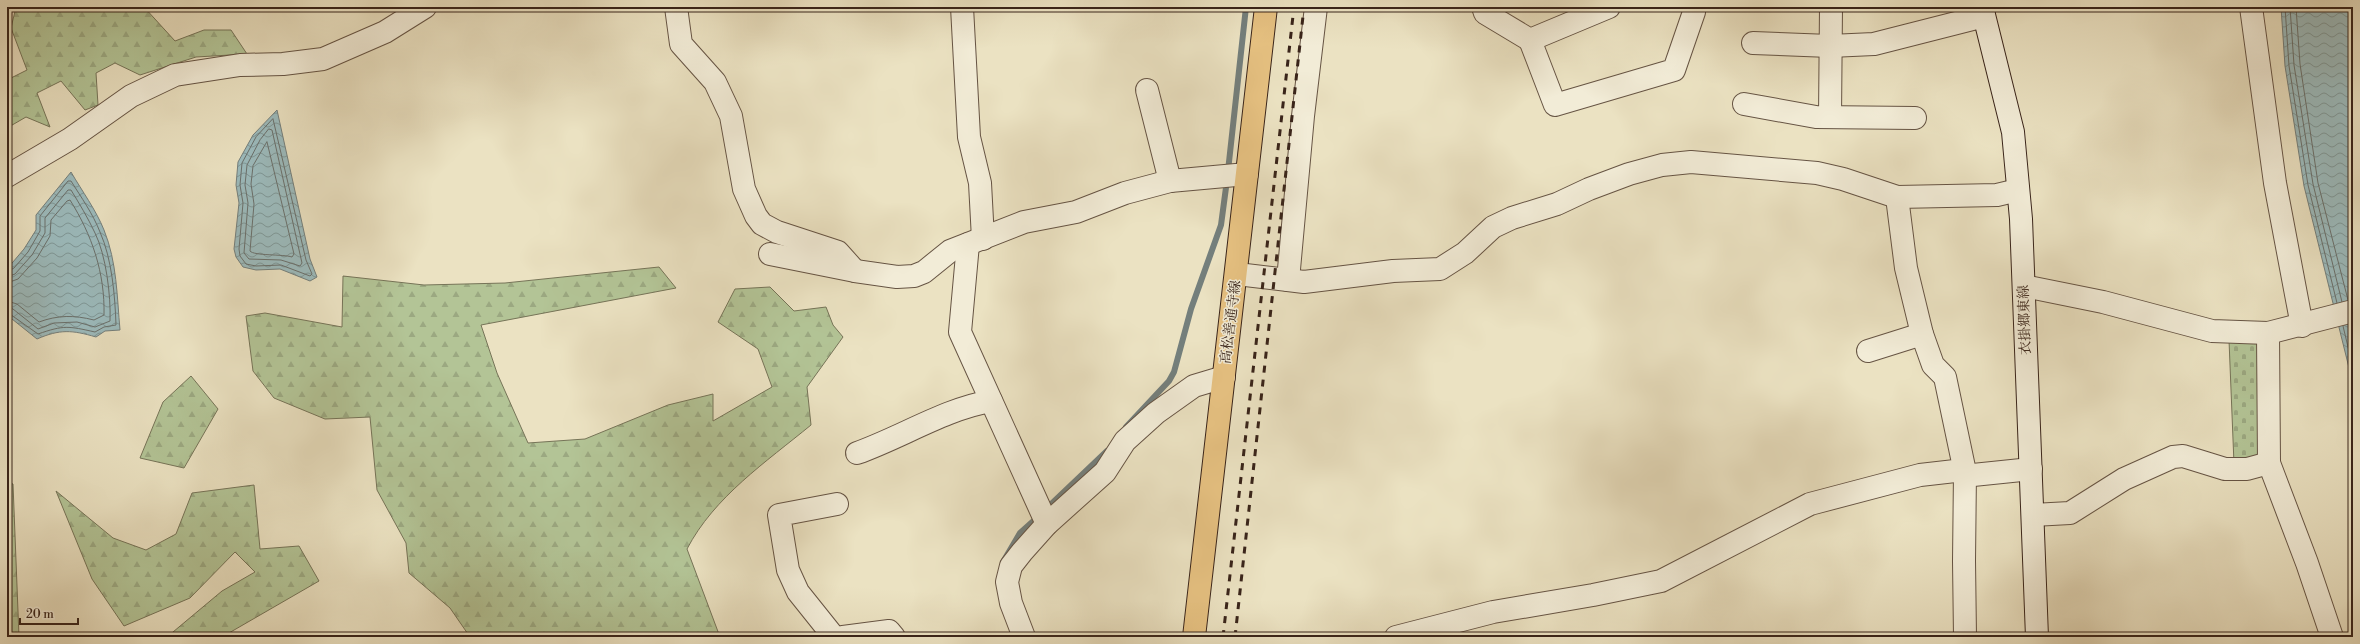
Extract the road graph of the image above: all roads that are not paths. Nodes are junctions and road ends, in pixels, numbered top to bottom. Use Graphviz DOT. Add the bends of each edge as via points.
graph roads {
  1 [pos="425,7"];
  2 [pos="676,7"];
  3 [pos="962,7"];
  4 [pos="1266,7"];
  5 [pos="1316,7"];
  6 [pos="1483,7"];
  7 [pos="1609,7"];
  8 [pos="1692,7"];
  9 [pos="1831,7"];
  10 [pos="2251,7"];
  11 [pos="1983,11"];
  12 [pos="1530,40"];
  13 [pos="1752,43"];
  14 [pos="1830,46"];
  15 [pos="1147,90"];
  16 [pos="1744,104"];
  17 [pos="1830,117"];
  18 [pos="1915,118"];
  19 [pos="1247,174"];
  20 [pos="7,176"];
  21 [pos="1170,181"];
  22 [pos="2018,190"];
  23 [pos="1897,198"];
  24 [pos="976,241"];
  25 [pos="770,254"];
  26 [pos="855,271"];
  27 [pos="1237,274"];
  28 [pos="1288,280"];
  29 [pos="2024,286"];
  30 [pos="2353,311"];
  31 [pos="2302,326"];
  32 [pos="2268,333"];
  33 [pos="1922,334"];
  34 [pos="1868,351"];
  35 [pos="1224,377"];
  36 [pos="992,401"];
  37 [pos="857,453"];
  38 [pos="2269,463"];
  39 [pos="2031,469"];
  40 [pos="1965,472"];
  41 [pos="837,504"];
  42 [pos="2033,515"];
  43 [pos="1047,524"];
  44 [pos="1019,635"];
  45 [pos="834,637"];
  46 [pos="843,637"];
  47 [pos="894,637"];
  48 [pos="1194,637"];
  49 [pos="1396,637"];
  50 [pos="1965,637"];
  51 [pos="2037,637"];
  52 [pos="2332,637"];
  1 -- 20 [label="street" via="385,32 323,59 283,64 240,65 175,74 131,96 70,139"];
  2 -- 26 [label="street" via="681,44 715,82 731,116 744,189 756,216 762,224 777,232 838,252"];
  3 -- 24 [label="street" via="969,137 980,183"];
  4 -- 19 [label="main road, 高松善通寺線"];
  5 -- 28 [label="street"];
  6 -- 12 [label="street" via="1485,13"];
  7 -- 12 [label="street"];
  8 -- 12 [label="street" via="1694,12 1674,70 1555,105"];
  9 -- 14 [label="street"];
  10 -- 31 [label="street" via="2275,183"];
  11 -- 14 [label="street" via="1874,44"];
  11 -- 22 [label="street, 衣掛郷東線" via="2013,132"];
  13 -- 14 [label="street"];
  14 -- 17 [label="street"];
  15 -- 21 [label="street"];
  16 -- 17 [label="street" via="1816,117"];
  17 -- 18 [label="street"];
  19 -- 21 [label="street"];
  19 -- 27 [label="main road, 高松善通寺線"];
  21 -- 24 [label="street" via="1125,193 1076,212 1024,222"];
  22 -- 23 [label="street" via="1998,195"];
  22 -- 29 [label="street, 衣掛郷東線"];
  23 -- 28 [label="street" via="1843,179 1817,173 1700,162 1662,165 1589,189 1557,204 1492,227 1465,253 1440,269 1393,271 1304,282"];
  23 -- 33 [label="street" via="1906,268"];
  24 -- 26 [label="street" via="950,251 924,272 914,276 897,277"];
  24 -- 36 [label="street" via="960,332"];
  25 -- 26 [label="street"];
  27 -- 28 [label="street"];
  27 -- 35 [label="main road, 高松善通寺線"];
  29 -- 32 [label="street" via="2103,302 2212,331"];
  29 -- 39 [label="street, 衣掛郷東線"];
  30 -- 31 [label="street"];
  31 -- 32 [label="street"];
  32 -- 38 [label="street"];
  33 -- 34 [label="street"];
  33 -- 40 [label="street" via="1933,365 1945,377"];
  35 -- 43 [label="street" via="1194,386 1156,413 1125,441 1105,472"];
  35 -- 48 [label="main road, 高松善通寺線"];
  36 -- 37 [label="street" via="967,405 890,441"];
  36 -- 43 [label="street"];
  38 -- 42 [label="street" via="2248,469 2225,469 2183,456 2172,457 2124,479 2070,513"];
  38 -- 52 [label="street"];
  39 -- 40 [label="street" via="1973,475"];
  39 -- 42 [label="street, 衣掛郷東線"];
  40 -- 49 [label="street" via="1920,475 1810,504 1661,581 1593,596 1493,612"];
  40 -- 50 [label="street"];
  41 -- 45 [label="street" via="779,515 788,570 798,592"];
  42 -- 51 [label="street, 衣掛郷東線"];
  43 -- 44 [label="street" via="1011,566 1006,582"];
  46 -- 47 [label="street" via="889,631"];
}
